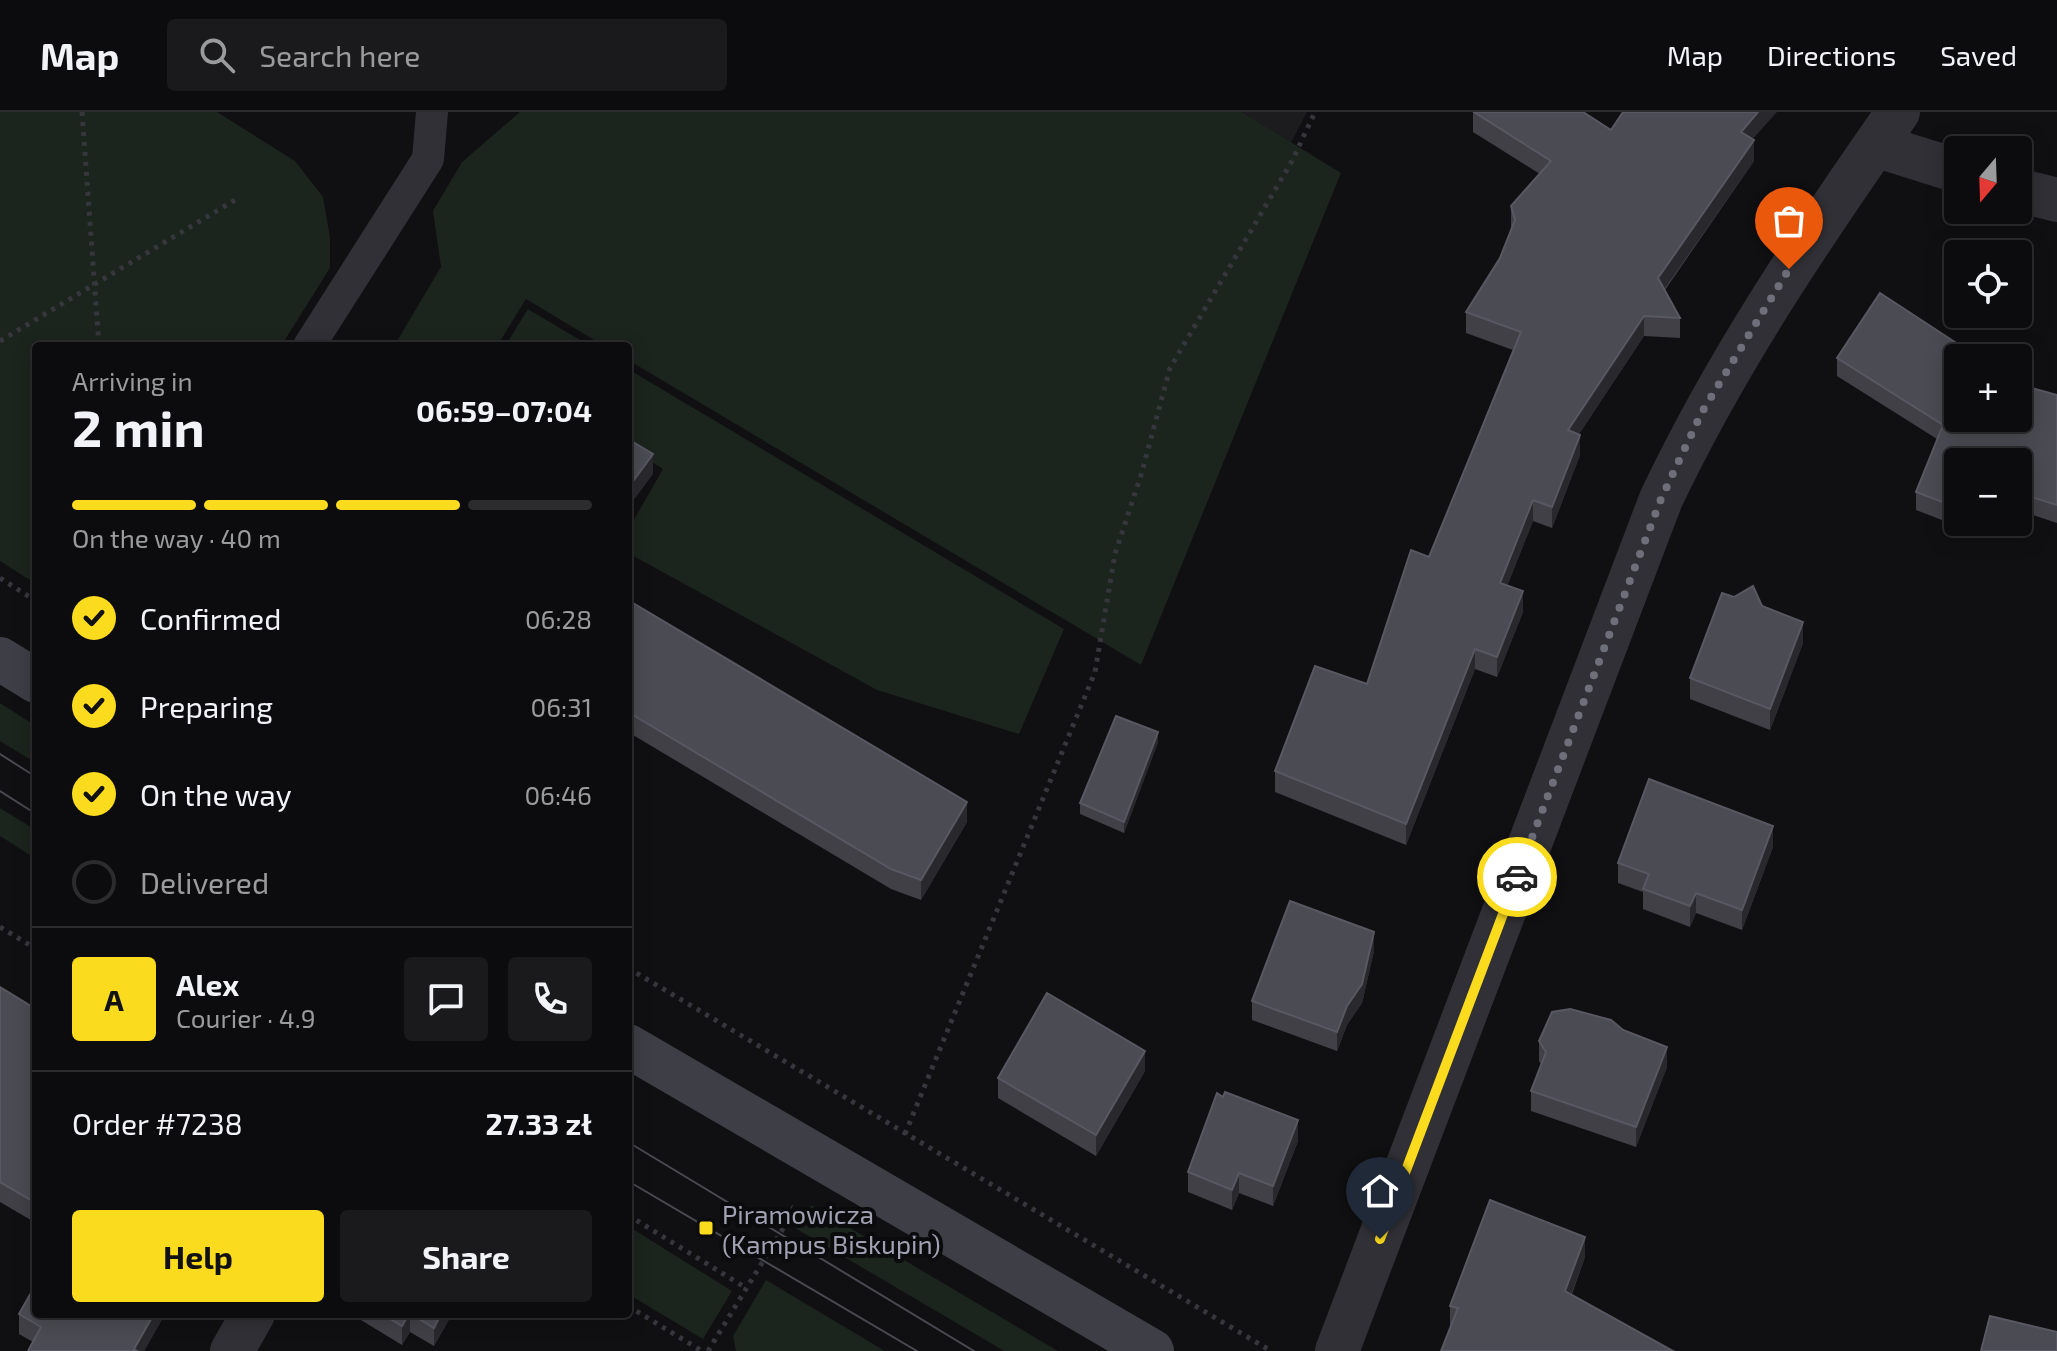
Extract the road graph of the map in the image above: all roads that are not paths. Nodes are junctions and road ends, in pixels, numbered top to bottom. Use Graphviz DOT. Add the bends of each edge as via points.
graph roads {
  1 [pos="432,112"];
  2 [pos="1886,128"];
  3 [pos="1944,163"];
  4 [pos="2032,194"];
  5 [pos="2057,200"];
  6 [pos="312,342"];
  7 [pos="0,659"];
  8 [pos="32,679"];
  9 [pos="632,1048"];
  10 [pos="251,1318"];
  11 [pos="232,1351"];
  12 [pos="1152,1351"];
  13 [pos="1337,1351"];
  1 -- 6 [label="lane" via="428,159"];
  2 -- 3 [label="street"];
  2 -- 13 [label="street" via="1725,373 1661,499"];
  4 -- 5 [label="street"];
  7 -- 8 [label="street"];
  9 -- 12 [label="street"];
  10 -- 11 [label="street"];
}
